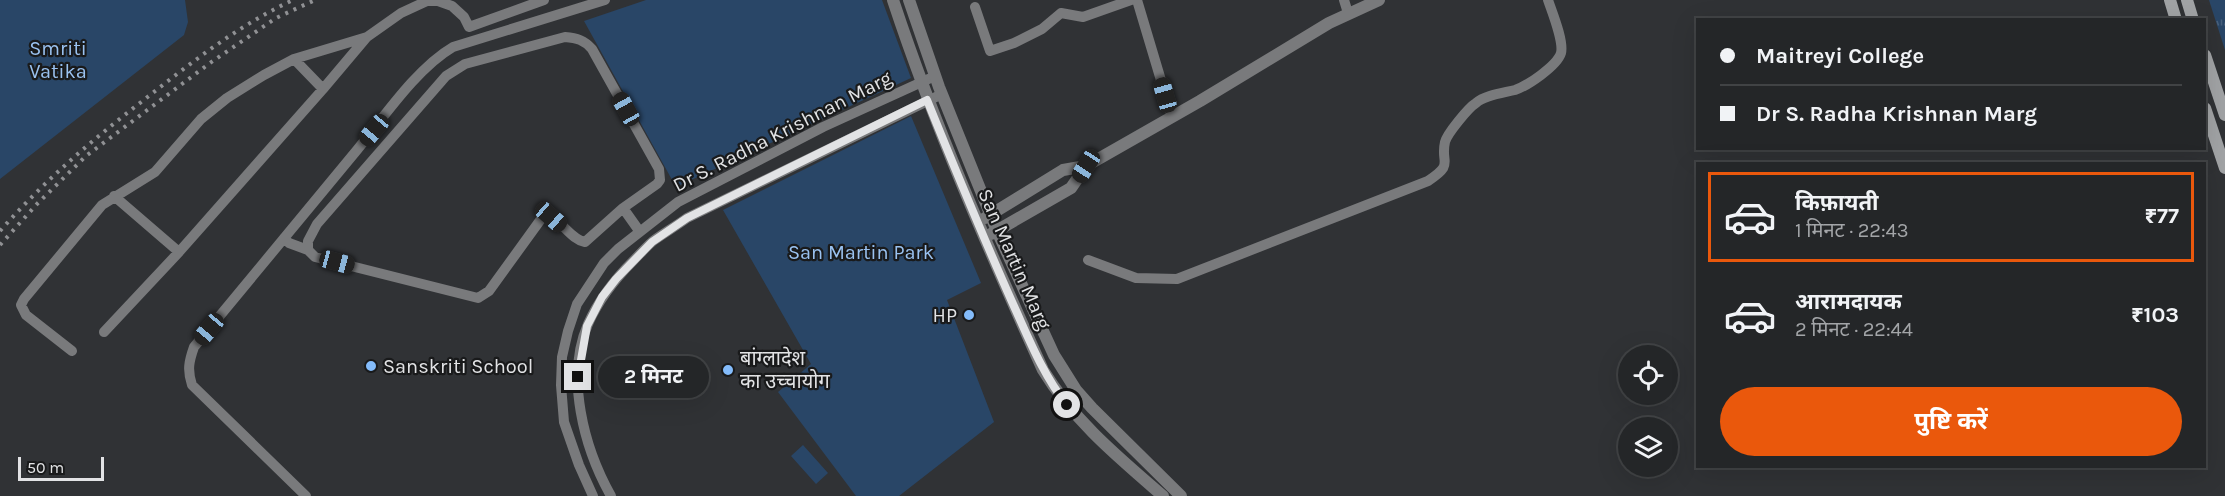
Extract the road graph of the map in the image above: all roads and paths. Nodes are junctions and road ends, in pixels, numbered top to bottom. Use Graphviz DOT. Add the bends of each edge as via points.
graph roads {
  1 [pos="544,0"];
  2 [pos="605,0"];
  3 [pos="893,0"];
  4 [pos="909,0"];
  5 [pos="1131,0"];
  6 [pos="1137,0"];
  7 [pos="1344,0"];
  8 [pos="1379,0"];
  9 [pos="1548,0"];
  10 [pos="2170,0"];
  11 [pos="2187,0"];
  12 [pos="975,7"];
  13 [pos="1348,13"];
  14 [pos="2175,18"];
  15 [pos="2192,18"];
  16 [pos="469,27"];
  17 [pos="367,37"];
  18 [pos="472,42"];
  19 [pos="2206,58"];
  20 [pos="294,59"];
  21 [pos="935,76"];
  22 [pos="920,82"];
  23 [pos="323,89"];
  24 [pos="942,94"];
  25 [pos="927,100"];
  26 [pos="2206,111"];
  27 [pos="2225,116"];
  28 [pos="1172,117"];
  29 [pos="1086,166"];
  30 [pos="2225,168"];
  31 [pos="114,196"];
  32 [pos="678,202"];
  33 [pos="623,208"];
  34 [pos="991,215"];
  35 [pos="687,218"];
  36 [pos="977,223"];
  37 [pos="997,231"];
  38 [pos="640,232"];
  39 [pos="284,238"];
  40 [pos="983,238"];
  41 [pos="308,250"];
  42 [pos="179,252"];
  43 [pos="1088,260"];
  44 [pos="104,332"];
  45 [pos="72,351"];
  46 [pos="561,385"];
  47 [pos="578,386"];
  48 [pos="306,496"];
  49 [pos="593,496"];
  50 [pos="610,496"];
  51 [pos="1162,496"];
  52 [pos="1181,496"];
  1 -- 16 [label="street"];
  2 -- 18 [label="street"];
  3 -- 22 [label="street, San Martin Marg"];
  4 -- 21 [label="street, San Martin Marg"];
  5 -- 12 [label="street" via="1083,17 1061,13 1042,29 990,51"];
  6 -- 28 [label="street"];
  7 -- 13 [label="street"];
  8 -- 13 [label="street"];
  9 -- 43 [label="street" via="1561,44 1556,62 1518,88 1477,101 1447,136 1446,162 1440,173 1428,181 1177,279 1136,278"];
  10 -- 14 [label="main road"];
  11 -- 15 [label="main road"];
  13 -- 28 [label="street"];
  16 -- 17 [label="street" via="452,6 427,1 401,13"];
  16 -- 18 [label="street"];
  17 -- 20 [label="street"];
  17 -- 23 [label="street"];
  18 -- 39 [label="street" via="453,47 428,66"];
  19 -- 27 [label="main road"];
  20 -- 23 [label="street"];
  20 -- 31 [label="street" via="213,108 155,172"];
  21 -- 22 [label="street, Dr S. Radha Krishnan Marg"];
  21 -- 24 [label="street, San Martin Marg"];
  22 -- 25 [label="street, San Martin Marg"];
  22 -- 32 [label="street, Dr S. Radha Krishnan Marg" via="822,127"];
  23 -- 42 [label="street"];
  24 -- 25 [label="street, Dr S. Radha Krishnan Marg"];
  24 -- 34 [label="street, San Martin Marg"];
  25 -- 35 [label="street, Dr S. Radha Krishnan Marg"];
  25 -- 36 [label="street, San Martin Marg"];
  26 -- 30 [label="main road"];
  28 -- 29 [label="street"];
  29 -- 34 [label="street" via="1063,170"];
  29 -- 37 [label="street" via="1071,189"];
  31 -- 42 [label="street"];
  31 -- 45 [label="street" via="93,214 21,305 26,315"];
  32 -- 35 [label="street"];
  32 -- 38 [label="street, Dr S. Radha Krishnan Marg"];
  33 -- 38 [label="street"];
  33 -- 41 [label="street" via="585,242 544,215 489,291 478,298 315,256"];
  33 -- 41 [label="street" via="657,184 659,169 592,49 576,38 565,38 465,64 446,76 317,224"];
  34 -- 36 [label="street"];
  34 -- 37 [label="street, San Martin Marg"];
  35 -- 47 [label="street, Dr S. Radha Krishnan Marg" via="652,242 602,297 587,326"];
  36 -- 40 [label="street, San Martin Marg"];
  37 -- 40 [label="street"];
  37 -- 52 [label="street, San Martin Marg" via="1054,355 1076,390"];
  38 -- 46 [label="street, Dr S. Radha Krishnan Marg" via="604,263 577,304 562,357"];
  39 -- 41 [label="street"];
  39 -- 48 [label="street" via="194,347 188,374 192,385"];
  40 -- 51 [label="street, San Martin Marg" via="1043,370 1057,392 1101,442"];
  42 -- 44 [label="street"];
  46 -- 47 [label="street"];
  46 -- 49 [label="street, Dr S. Radha Krishnan Marg" via="564,422"];
  47 -- 50 [label="street, Dr S. Radha Krishnan Marg" via="587,442"];
}
